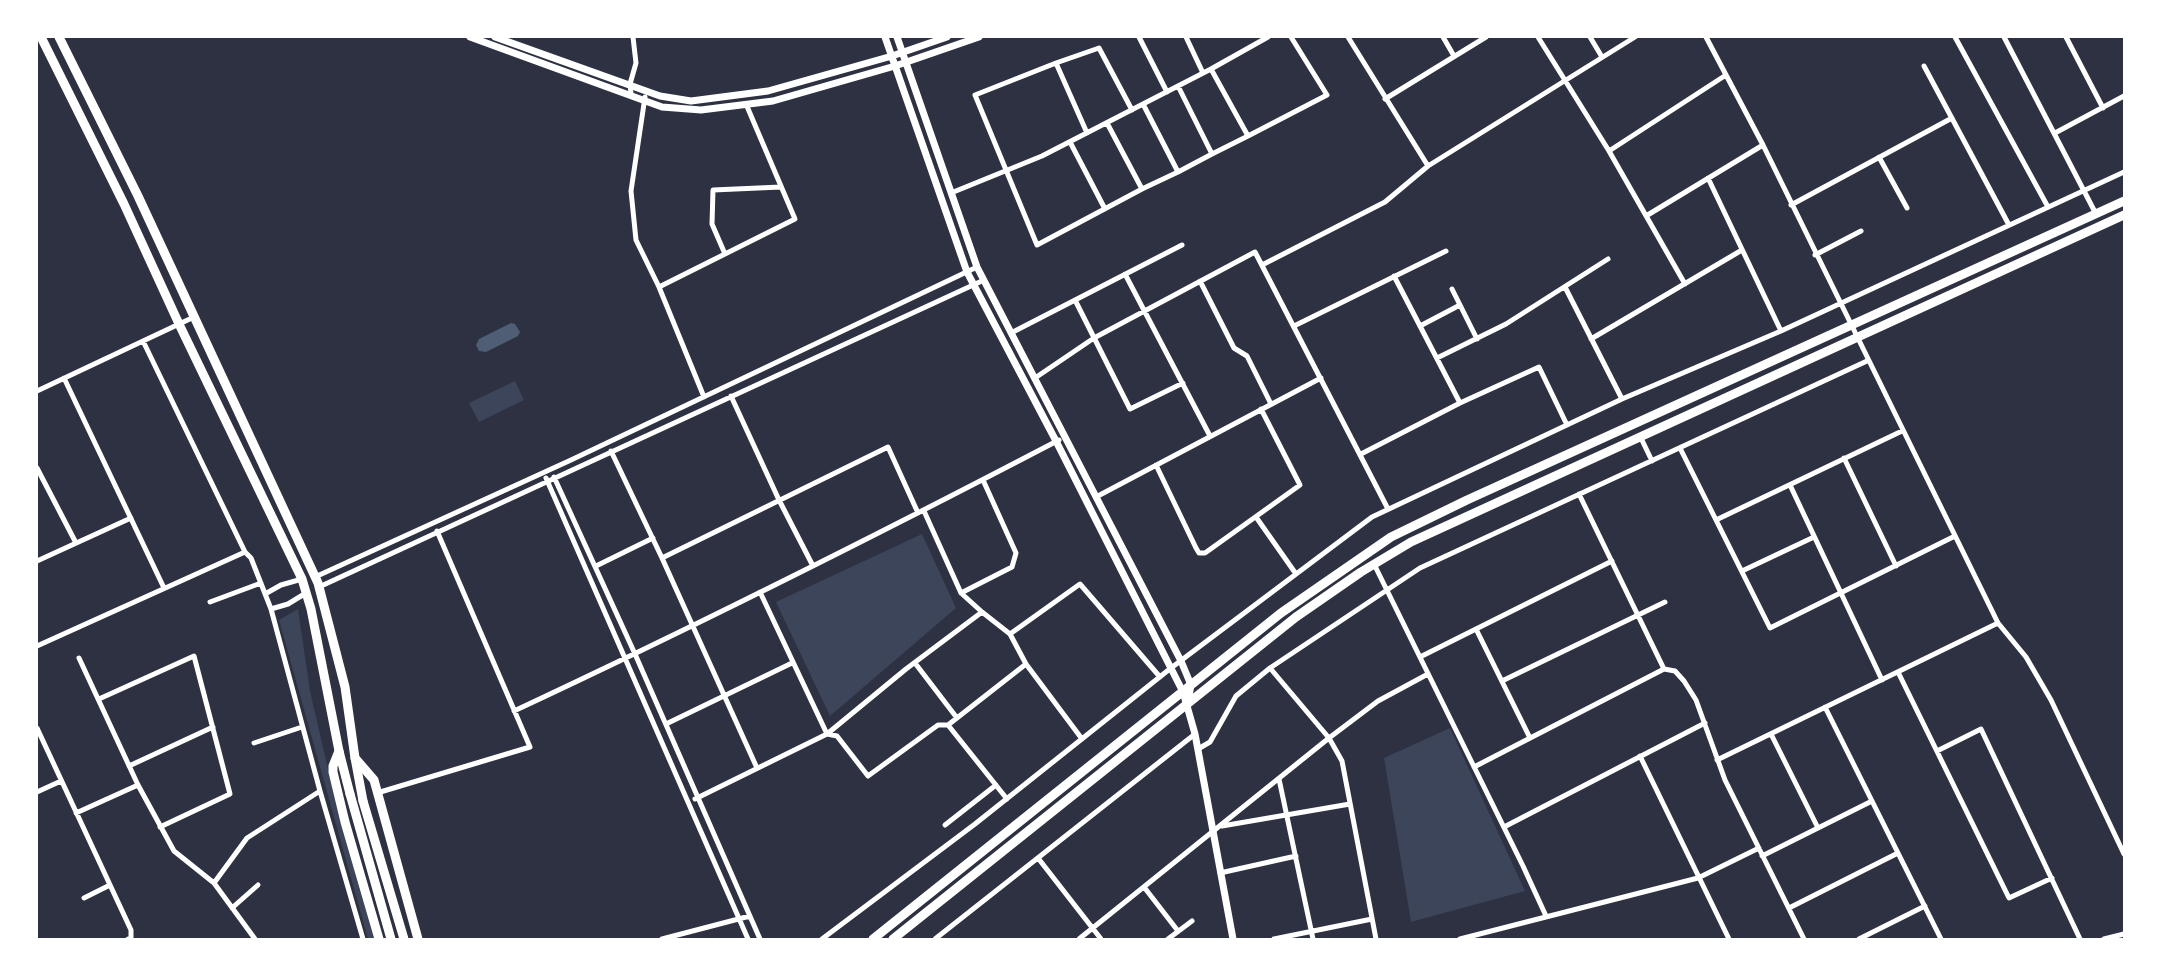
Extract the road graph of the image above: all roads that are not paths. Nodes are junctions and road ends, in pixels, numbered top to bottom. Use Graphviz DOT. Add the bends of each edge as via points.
graph roads {
  1 [pos="41,37"];
  2 [pos="59,37"];
  3 [pos="473,37"];
  4 [pos="495,37"];
  5 [pos="633,37"];
  6 [pos="885,37"];
  7 [pos="897,37"];
  8 [pos="947,37"];
  9 [pos="979,37"];
  10 [pos="1139,37"];
  11 [pos="1186,37"];
  12 [pos="1268,37"];
  13 [pos="1291,37"];
  14 [pos="1348,37"];
  15 [pos="1443,37"];
  16 [pos="1486,37"];
  17 [pos="1538,37"];
  18 [pos="1590,37"];
  19 [pos="1634,37"];
  20 [pos="1706,37"];
  21 [pos="1955,37"];
  22 [pos="2004,37"];
  23 [pos="2066,37"];
  24 [pos="903,53"];
  25 [pos="1454,55"];
  26 [pos="892,56"];
  27 [pos="1602,57"];
  28 [pos="906,62"];
  29 [pos="1056,63"];
  30 [pos="895,66"];
  31 [pos="1924,66"];
  32 [pos="1211,69"];
  33 [pos="1203,73"];
  34 [pos="1726,75"];
  35 [pos="1566,80"];
  36 [pos="630,84"];
  37 [pos="1178,86"];
  38 [pos="1167,92"];
  39 [pos="631,94"];
  40 [pos="645,95"];
  41 [pos="2124,96"];
  42 [pos="1385,99"];
  43 [pos="746,104"];
  44 [pos="1143,104"];
  45 [pos="2103,108"];
  46 [pos="1132,110"];
  47 [pos="1952,117"];
  48 [pos="1107,123"];
  49 [pos="1087,133"];
  50 [pos="2055,133"];
  51 [pos="1248,136"];
  52 [pos="1070,142"];
  53 [pos="1762,145"];
  54 [pos="1609,151"];
  55 [pos="1212,154"];
  56 [pos="1879,157"];
  57 [pos="1428,166"];
  58 [pos="1005,172"];
  59 [pos="1178,172"];
  60 [pos="2124,172"];
  61 [pos="1708,178"];
  62 [pos="781,187"];
  63 [pos="1142,189"];
  64 [pos="2085,190"];
  65 [pos="951,193"];
  66 [pos="2124,201"];
  67 [pos="1791,205"];
  68 [pos="2048,207"];
  69 [pos="1907,208"];
  70 [pos="1105,209"];
  71 [pos="2096,214"];
  72 [pos="2124,215"];
  73 [pos="1646,216"];
  74 [pos="2009,225"];
  75 [pos="1861,231"];
  76 [pos="1182,244"];
  77 [pos="1742,250"];
  78 [pos="1446,251"];
  79 [pos="725,254"];
  80 [pos="1815,255"];
  81 [pos="1608,259"];
  82 [pos="1262,265"];
  83 [pos="977,267"];
  84 [pos="967,272"];
  85 [pos="1125,274"];
  86 [pos="1394,276"];
  87 [pos="984,280"];
  88 [pos="1200,281"];
  89 [pos="1685,284"];
  90 [pos="972,285"];
  91 [pos="1565,286"];
  92 [pos="659,287"];
  93 [pos="1452,289"];
  94 [pos="1075,300"];
  95 [pos="1839,304"];
  96 [pos="1460,305"];
  97 [pos="1145,311"];
  98 [pos="194,317"];
  99 [pos="179,324"];
  100 [pos="1294,326"];
  101 [pos="1420,326"];
  102 [pos="1850,326"];
  103 [pos="1781,331"];
  104 [pos="1011,333"];
  105 [pos="1094,338"];
  106 [pos="1856,338"];
  107 [pos="1477,339"];
  108 [pos="1591,339"];
  109 [pos="143,341"];
  110 [pos="1437,358"];
  111 [pos="1867,360"];
  112 [pos="64,378"];
  113 [pos="1035,378"];
  114 [pos="1321,378"];
  115 [pos="1182,383"];
  116 [pos="37,391"];
  117 [pos="731,396"];
  118 [pos="704,397"];
  119 [pos="1622,399"];
  120 [pos="1460,403"];
  121 [pos="1271,404"];
  122 [pos="707,407"];
  123 [pos="1261,410"];
  124 [pos="1567,425"];
  125 [pos="1902,431"];
  126 [pos="1210,436"];
  127 [pos="1640,436"];
  128 [pos="1065,437"];
  129 [pos="1056,441"];
  130 [pos="1680,448"];
  131 [pos="611,451"];
  132 [pos="1361,454"];
  133 [pos="1844,458"];
  134 [pos="1652,461"];
  135 [pos="1156,465"];
  136 [pos="37,468"];
  137 [pos="545,471"];
  138 [pos="554,478"];
  139 [pos="983,480"];
  140 [pos="546,481"];
  141 [pos="1790,485"];
  142 [pos="1579,494"];
  143 [pos="1097,497"];
  144 [pos="779,500"];
  145 [pos="1388,509"];
  146 [pos="921,512"];
  147 [pos="131,517"];
  148 [pos="1256,517"];
  149 [pos="1716,520"];
  150 [pos="437,531"];
  151 [pos="1814,537"];
  152 [pos="1955,537"];
  153 [pos="653,538"];
  154 [pos="76,543"];
  155 [pos="245,552"];
  156 [pos="662,558"];
  157 [pos="37,561"];
  158 [pos="1612,561"];
  159 [pos="1374,564"];
  160 [pos="596,566"];
  161 [pos="813,566"];
  162 [pos="1896,566"];
  163 [pos="1742,571"];
  164 [pos="1296,574"];
  165 [pos="315,577"];
  166 [pos="302,579"];
  167 [pos="261,583"];
  168 [pos="319,587"];
  169 [pos="164,589"];
  170 [pos="1387,591"];
  171 [pos="760,592"];
  172 [pos="306,593"];
  173 [pos="961,593"];
  174 [pos="1841,593"];
  175 [pos="265,594"];
  176 [pos="210,601"];
  177 [pos="1665,602"];
  178 [pos="271,608"];
  179 [pos="982,612"];
  180 [pos="1638,616"];
  181 [pos="1998,623"];
  182 [pos="693,625"];
  183 [pos="1476,629"];
  184 [pos="1010,634"];
  185 [pos="37,646"];
  186 [pos="635,654"];
  187 [pos="1420,657"];
  188 [pos="79,658"];
  189 [pos="625,659"];
  190 [pos="1181,661"];
  191 [pos="792,663"];
  192 [pos="915,663"];
  193 [pos="1027,664"];
  194 [pos="1171,668"];
  195 [pos="1270,668"];
  196 [pos="1664,669"];
  197 [pos="1898,672"];
  198 [pos="1428,674"];
  199 [pos="1160,677"];
  200 [pos="1882,680"];
  201 [pos="1502,681"];
  202 [pos="1187,688"];
  203 [pos="725,697"];
  204 [pos="99,699"];
  205 [pos="1187,706"];
  206 [pos="1825,707"];
  207 [pos="514,711"];
  208 [pos="957,718"];
  209 [pos="1705,723"];
  210 [pos="666,724"];
  211 [pos="948,725"];
  212 [pos="213,727"];
  213 [pos="302,727"];
  214 [pos="37,728"];
  215 [pos="827,733"];
  216 [pos="1195,734"];
  217 [pos="1771,734"];
  218 [pos="1329,738"];
  219 [pos="1530,738"];
  220 [pos="1082,739"];
  221 [pos="254,743"];
  222 [pos="1198,749"];
  223 [pos="339,751"];
  224 [pos="1937,751"];
  225 [pos="1640,756"];
  226 [pos="355,758"];
  227 [pos="1717,760"];
  228 [pos="129,766"];
  229 [pos="1474,767"];
  230 [pos="757,768"];
  231 [pos="1279,779"];
  232 [pos="61,781"];
  233 [pos="138,785"];
  234 [pos="996,785"];
  235 [pos="320,791"];
  236 [pos="37,792"];
  237 [pos="377,793"];
  238 [pos="698,797"];
  239 [pos="1007,799"];
  240 [pos="1872,801"];
  241 [pos="689,802"];
  242 [pos="1350,804"];
  243 [pos="76,813"];
  244 [pos="1288,816"];
  245 [pos="945,825"];
  246 [pos="1221,826"];
  247 [pos="160,827"];
  248 [pos="1504,827"];
  249 [pos="1818,828"];
  250 [pos="1213,833"];
  251 [pos="1759,848"];
  252 [pos="1898,853"];
  253 [pos="2124,854"];
  254 [pos="1296,856"];
  255 [pos="1762,856"];
  256 [pos="1038,858"];
  257 [pos="1220,873"];
  258 [pos="2052,877"];
  259 [pos="1698,878"];
  260 [pos="214,883"];
  261 [pos="258,884"];
  262 [pos="110,885"];
  263 [pos="1144,887"];
  264 [pos="84,898"];
  265 [pos="1925,906"];
  266 [pos="232,908"];
  267 [pos="1789,908"];
  268 [pos="750,916"];
  269 [pos="1546,916"];
  270 [pos="738,919"];
  271 [pos="1373,919"];
  272 [pos="1192,921"];
  273 [pos="1092,929"];
  274 [pos="1178,931"];
  275 [pos="1311,932"];
  276 [pos="2124,934"];
  277 [pos="253,937"];
  278 [pos="128,939"];
  279 [pos="244,939"];
  280 [pos="363,939"];
  281 [pos="379,939"];
  282 [pos="391,939"];
  283 [pos="404,939"];
  284 [pos="418,939"];
  285 [pos="663,939"];
  286 [pos="748,939"];
  287 [pos="760,939"];
  288 [pos="822,939"];
  289 [pos="873,939"];
  290 [pos="893,939"];
  291 [pos="935,939"];
  292 [pos="1079,939"];
  293 [pos="1101,939"];
  294 [pos="1168,939"];
  295 [pos="1233,939"];
  296 [pos="1274,939"];
  297 [pos="1313,939"];
  298 [pos="1376,939"];
  299 [pos="1460,939"];
  300 [pos="1729,939"];
  301 [pos="1804,939"];
  302 [pos="1859,939"];
  303 [pos="1941,939"];
  304 [pos="2080,939"];
  305 [pos="2104,939"];
  1 -- 99 [label="main road"];
  2 -- 98 [label="main road"];
  3 -- 39 [label="street"];
  4 -- 36 [label="street"];
  5 -- 36 [label="street" via="636,63"];
  6 -- 26 [label="street"];
  7 -- 24 [label="street"];
  8 -- 24 [label="street"];
  9 -- 28 [label="street"];
  10 -- 38 [label="street"];
  11 -- 33 [label="street"];
  12 -- 32 [label="street"];
  13 -- 51 [label="street" via="1327,95"];
  14 -- 42 [label="street"];
  15 -- 25 [label="street"];
  16 -- 25 [label="street"];
  17 -- 35 [label="street"];
  18 -- 27 [label="street"];
  19 -- 27 [label="street"];
  20 -- 34 [label="street"];
  21 -- 68 [label="street"];
  22 -- 50 [label="street"];
  23 -- 45 [label="street"];
  24 -- 26 [label="street"];
  24 -- 28 [label="street"];
  25 -- 42 [label="street"];
  26 -- 30 [label="street"];
  26 -- 40 [label="street" via="768,91 691,101"];
  27 -- 35 [label="street"];
  28 -- 30 [label="street"];
  28 -- 65 [label="street"];
  29 -- 46 [label="street" via="1099,48"];
  29 -- 49 [label="street"];
  29 -- 58 [label="street" via="975,95"];
  30 -- 43 [label="street" via="773,101"];
  30 -- 84 [label="street"];
  31 -- 47 [label="street"];
  32 -- 33 [label="street"];
  32 -- 51 [label="street"];
  33 -- 37 [label="street"];
  34 -- 53 [label="street"];
  34 -- 54 [label="street"];
  35 -- 54 [label="street"];
  35 -- 57 [label="street"];
  36 -- 39 [label="street"];
  36 -- 40 [label="street"];
  37 -- 38 [label="street"];
  37 -- 55 [label="street"];
  38 -- 44 [label="street"];
  39 -- 40 [label="street"];
  40 -- 43 [label="street" via="662,107 701,110"];
  40 -- 92 [label="street" via="631,191 636,240"];
  41 -- 45 [label="street"];
  42 -- 57 [label="street"];
  43 -- 62 [label="street"];
  44 -- 46 [label="street"];
  44 -- 59 [label="street"];
  45 -- 50 [label="street"];
  46 -- 48 [label="street"];
  47 -- 56 [label="street"];
  47 -- 74 [label="street"];
  48 -- 49 [label="street"];
  48 -- 63 [label="street"];
  49 -- 52 [label="street"];
  50 -- 64 [label="street"];
  51 -- 55 [label="street"];
  52 -- 58 [label="street"];
  52 -- 70 [label="street"];
  53 -- 61 [label="street"];
  53 -- 67 [label="street"];
  54 -- 73 [label="street"];
  55 -- 59 [label="street"];
  56 -- 67 [label="street"];
  56 -- 69 [label="street"];
  57 -- 82 [label="street" via="1385,202"];
  58 -- 65 [label="street"];
  58 -- 70 [label="street" via="1037,245"];
  59 -- 63 [label="street"];
  60 -- 64 [label="street"];
  61 -- 73 [label="street"];
  61 -- 77 [label="street"];
  62 -- 79 [label="street" via="795,219"];
  62 -- 79 [label="street" via="713,190 712,224"];
  63 -- 70 [label="street"];
  64 -- 68 [label="street"];
  64 -- 71 [label="street"];
  65 -- 83 [label="street"];
  66 -- 71 [label="main road"];
  67 -- 80 [label="street"];
  68 -- 74 [label="street"];
  71 -- 102 [label="main road"];
  72 -- 106 [label="main road"];
  73 -- 89 [label="street"];
  74 -- 95 [label="street"];
  75 -- 80 [label="street"];
  76 -- 85 [label="street"];
  77 -- 89 [label="street"];
  77 -- 103 [label="street"];
  78 -- 86 [label="street"];
  79 -- 92 [label="street"];
  80 -- 95 [label="street"];
  81 -- 91 [label="street"];
  82 -- 88 [label="street" via="1255,252"];
  82 -- 100 [label="street"];
  83 -- 84 [label="street"];
  83 -- 87 [label="street"];
  84 -- 90 [label="street"];
  84 -- 118 [label="street"];
  85 -- 94 [label="street"];
  85 -- 97 [label="street"];
  86 -- 100 [label="street"];
  86 -- 101 [label="street"];
  87 -- 90 [label="street"];
  87 -- 104 [label="street"];
  88 -- 97 [label="street"];
  88 -- 121 [label="street" via="1234,348 1247,356"];
  89 -- 108 [label="street"];
  90 -- 117 [label="street"];
  90 -- 129 [label="street"];
  91 -- 107 [label="street"];
  91 -- 108 [label="street"];
  92 -- 118 [label="street"];
  93 -- 96 [label="street"];
  94 -- 104 [label="street"];
  94 -- 105 [label="street"];
  95 -- 102 [label="street"];
  95 -- 103 [label="street"];
  96 -- 101 [label="street"];
  96 -- 107 [label="street"];
  97 -- 105 [label="street"];
  97 -- 115 [label="street"];
  98 -- 99 [label="street"];
  98 -- 165 [label="main road"];
  99 -- 109 [label="street"];
  99 -- 166 [label="main road"];
  100 -- 114 [label="street"];
  101 -- 110 [label="street"];
  102 -- 106 [label="street"];
  102 -- 202 [label="main road" via="1391,537 1281,613"];
  103 -- 119 [label="street"];
  104 -- 113 [label="street"];
  105 -- 113 [label="street"];
  105 -- 115 [label="street" via="1130,409"];
  106 -- 111 [label="street"];
  106 -- 127 [label="main road"];
  107 -- 110 [label="street"];
  108 -- 119 [label="street"];
  109 -- 112 [label="street"];
  109 -- 155 [label="street"];
  110 -- 120 [label="street"];
  111 -- 125 [label="street"];
  111 -- 130 [label="street"];
  112 -- 116 [label="street"];
  112 -- 147 [label="street"];
  113 -- 128 [label="street"];
  114 -- 121 [label="street"];
  114 -- 132 [label="street"];
  115 -- 126 [label="street"];
  117 -- 122 [label="street"];
  117 -- 144 [label="street"];
  118 -- 122 [label="street"];
  118 -- 137 [label="street"];
  119 -- 124 [label="street"];
  120 -- 124 [label="street" via="1539,367"];
  120 -- 132 [label="street"];
  121 -- 123 [label="street"];
  122 -- 131 [label="street"];
  123 -- 126 [label="street"];
  123 -- 148 [label="street" via="1300,485"];
  124 -- 145 [label="street"];
  125 -- 133 [label="street"];
  125 -- 152 [label="street"];
  126 -- 135 [label="street"];
  127 -- 134 [label="street"];
  127 -- 159 [label="main road" via="1411,542"];
  128 -- 129 [label="street"];
  128 -- 143 [label="street"];
  129 -- 139 [label="street"];
  129 -- 194 [label="street"];
  130 -- 134 [label="street"];
  130 -- 149 [label="street"];
  131 -- 138 [label="street"];
  131 -- 153 [label="street"];
  132 -- 145 [label="street"];
  133 -- 141 [label="street"];
  133 -- 162 [label="street"];
  134 -- 142 [label="street"];
  135 -- 143 [label="street"];
  135 -- 148 [label="street" via="1199,553"];
  136 -- 154 [label="street"];
  137 -- 138 [label="street"];
  137 -- 140 [label="street"];
  137 -- 165 [label="street"];
  138 -- 140 [label="street"];
  138 -- 160 [label="street"];
  139 -- 146 [label="street"];
  139 -- 173 [label="street" via="1016,553 1013,567"];
  140 -- 150 [label="street"];
  140 -- 189 [label="street"];
  141 -- 149 [label="street"];
  141 -- 151 [label="street"];
  142 -- 158 [label="street"];
  142 -- 170 [label="street" via="1420,568"];
  143 -- 190 [label="street"];
  144 -- 146 [label="street" via="888,447"];
  144 -- 156 [label="street"];
  144 -- 161 [label="street"];
  145 -- 164 [label="street"];
  146 -- 161 [label="street"];
  146 -- 173 [label="street"];
  147 -- 154 [label="street"];
  147 -- 169 [label="street"];
  148 -- 164 [label="street"];
  149 -- 163 [label="street"];
  150 -- 168 [label="street"];
  150 -- 207 [label="street"];
  151 -- 163 [label="street"];
  151 -- 174 [label="street"];
  152 -- 162 [label="street"];
  152 -- 181 [label="street"];
  153 -- 156 [label="street"];
  153 -- 160 [label="street"];
  154 -- 157 [label="street"];
  155 -- 167 [label="street"];
  155 -- 169 [label="street"];
  156 -- 182 [label="street"];
  158 -- 180 [label="street"];
  158 -- 183 [label="street"];
  159 -- 170 [label="street"];
  159 -- 205 [label="main road" via="1296,617"];
  160 -- 186 [label="street"];
  161 -- 171 [label="street"];
  162 -- 174 [label="street"];
  163 -- 174 [label="street" via="1770,628"];
  164 -- 190 [label="street"];
  165 -- 168 [label="main road"];
  166 -- 172 [label="main road"];
  166 -- 175 [label="street"];
  167 -- 175 [label="street"];
  167 -- 176 [label="street"];
  168 -- 226 [label="main road" via="345,687"];
  169 -- 185 [label="street"];
  170 -- 187 [label="street"];
  170 -- 195 [label="street"];
  171 -- 182 [label="street"];
  171 -- 191 [label="street"];
  172 -- 178 [label="street"];
  172 -- 223 [label="main road"];
  173 -- 179 [label="street"];
  174 -- 200 [label="street"];
  175 -- 178 [label="street"];
  177 -- 180 [label="street"];
  178 -- 213 [label="street"];
  179 -- 184 [label="street"];
  179 -- 192 [label="street"];
  180 -- 196 [label="street"];
  180 -- 201 [label="street"];
  181 -- 197 [label="street"];
  181 -- 253 [label="street" via="2026,657 2051,700"];
  182 -- 186 [label="street"];
  182 -- 203 [label="street"];
  183 -- 187 [label="street"];
  183 -- 201 [label="street"];
  184 -- 193 [label="street"];
  184 -- 199 [label="street" via="1080,584"];
  186 -- 189 [label="street"];
  186 -- 210 [label="street"];
  187 -- 198 [label="street"];
  188 -- 204 [label="street"];
  189 -- 207 [label="street"];
  189 -- 241 [label="street"];
  190 -- 194 [label="street"];
  190 -- 202 [label="street"];
  191 -- 203 [label="street"];
  191 -- 215 [label="street"];
  192 -- 208 [label="street"];
  192 -- 215 [label="street"];
  193 -- 208 [label="street"];
  193 -- 220 [label="street"];
  194 -- 199 [label="street"];
  194 -- 202 [label="street"];
  195 -- 218 [label="street"];
  195 -- 222 [label="street" via="1236,696 1210,742"];
  196 -- 209 [label="street" via="1675,671 1684,681"];
  196 -- 219 [label="street"];
  197 -- 200 [label="street"];
  197 -- 224 [label="street"];
  198 -- 218 [label="street" via="1378,701"];
  198 -- 229 [label="street"];
  199 -- 220 [label="street"];
  200 -- 206 [label="street"];
  201 -- 219 [label="street"];
  202 -- 205 [label="street"];
  202 -- 289 [label="main road"];
  203 -- 210 [label="street"];
  203 -- 230 [label="street"];
  204 -- 212 [label="street" via="194,656"];
  204 -- 228 [label="street"];
  205 -- 216 [label="street"];
  205 -- 290 [label="main road"];
  206 -- 217 [label="street"];
  206 -- 240 [label="street"];
  207 -- 237 [label="street" via="530,747"];
  208 -- 211 [label="street"];
  209 -- 225 [label="street"];
  209 -- 227 [label="street"];
  210 -- 238 [label="street"];
  211 -- 215 [label="street" via="939,724 868,776 837,736"];
  211 -- 234 [label="street"];
  212 -- 228 [label="street"];
  212 -- 247 [label="street" via="230,794"];
  213 -- 221 [label="street"];
  213 -- 235 [label="street"];
  214 -- 232 [label="street"];
  215 -- 230 [label="street"];
  216 -- 222 [label="street"];
  216 -- 256 [label="street"];
  217 -- 227 [label="street"];
  217 -- 249 [label="street"];
  218 -- 231 [label="street"];
  218 -- 242 [label="street" via="1342,761"];
  219 -- 229 [label="street"];
  220 -- 239 [label="street"];
  222 -- 250 [label="street"];
  223 -- 281 [label="main road" via="333,772"];
  223 -- 282 [label="main road"];
  224 -- 258 [label="street" via="2009,898"];
  224 -- 258 [label="street" via="1981,729"];
  225 -- 248 [label="street"];
  225 -- 259 [label="street"];
  226 -- 237 [label="main road" via="373,780"];
  226 -- 283 [label="main road" via="363,801"];
  227 -- 251 [label="street"];
  228 -- 233 [label="street"];
  229 -- 248 [label="street"];
  230 -- 238 [label="street"];
  231 -- 244 [label="street"];
  231 -- 246 [label="street"];
  232 -- 236 [label="street"];
  232 -- 243 [label="street"];
  233 -- 243 [label="street"];
  233 -- 247 [label="street"];
  234 -- 239 [label="street"];
  234 -- 245 [label="street"];
  235 -- 260 [label="street" via="247,838"];
  235 -- 280 [label="street"];
  237 -- 284 [label="main road"];
  238 -- 241 [label="street"];
  238 -- 268 [label="street"];
  239 -- 288 [label="street"];
  240 -- 249 [label="street"];
  240 -- 252 [label="street"];
  241 -- 270 [label="street"];
  242 -- 244 [label="street"];
  242 -- 271 [label="street"];
  243 -- 262 [label="street"];
  244 -- 246 [label="street"];
  244 -- 254 [label="street"];
  246 -- 250 [label="street"];
  247 -- 260 [label="street" via="174,851"];
  248 -- 269 [label="street"];
  249 -- 255 [label="street"];
  250 -- 257 [label="street"];
  250 -- 263 [label="street"];
  251 -- 255 [label="street"];
  251 -- 259 [label="street"];
  252 -- 265 [label="street"];
  252 -- 267 [label="street"];
  254 -- 257 [label="street"];
  254 -- 275 [label="street"];
  255 -- 267 [label="street"];
  256 -- 273 [label="street"];
  256 -- 291 [label="street"];
  257 -- 295 [label="street"];
  258 -- 304 [label="street"];
  259 -- 269 [label="street"];
  259 -- 300 [label="street"];
  260 -- 266 [label="street"];
  261 -- 266 [label="street"];
  262 -- 264 [label="street"];
  262 -- 278 [label="street" via="131,930"];
  263 -- 273 [label="street"];
  263 -- 274 [label="street"];
  265 -- 302 [label="street"];
  265 -- 303 [label="street"];
  266 -- 277 [label="street"];
  267 -- 301 [label="street"];
  268 -- 270 [label="street"];
  268 -- 287 [label="street"];
  269 -- 299 [label="street"];
  270 -- 285 [label="street"];
  270 -- 286 [label="street"];
  271 -- 275 [label="street"];
  271 -- 298 [label="street"];
  272 -- 274 [label="street"];
  273 -- 292 [label="street"];
  273 -- 293 [label="street"];
  274 -- 294 [label="street"];
  275 -- 296 [label="street"];
  275 -- 297 [label="street"];
  276 -- 305 [label="street"];
  277 -- 279 [label="street"];
}
